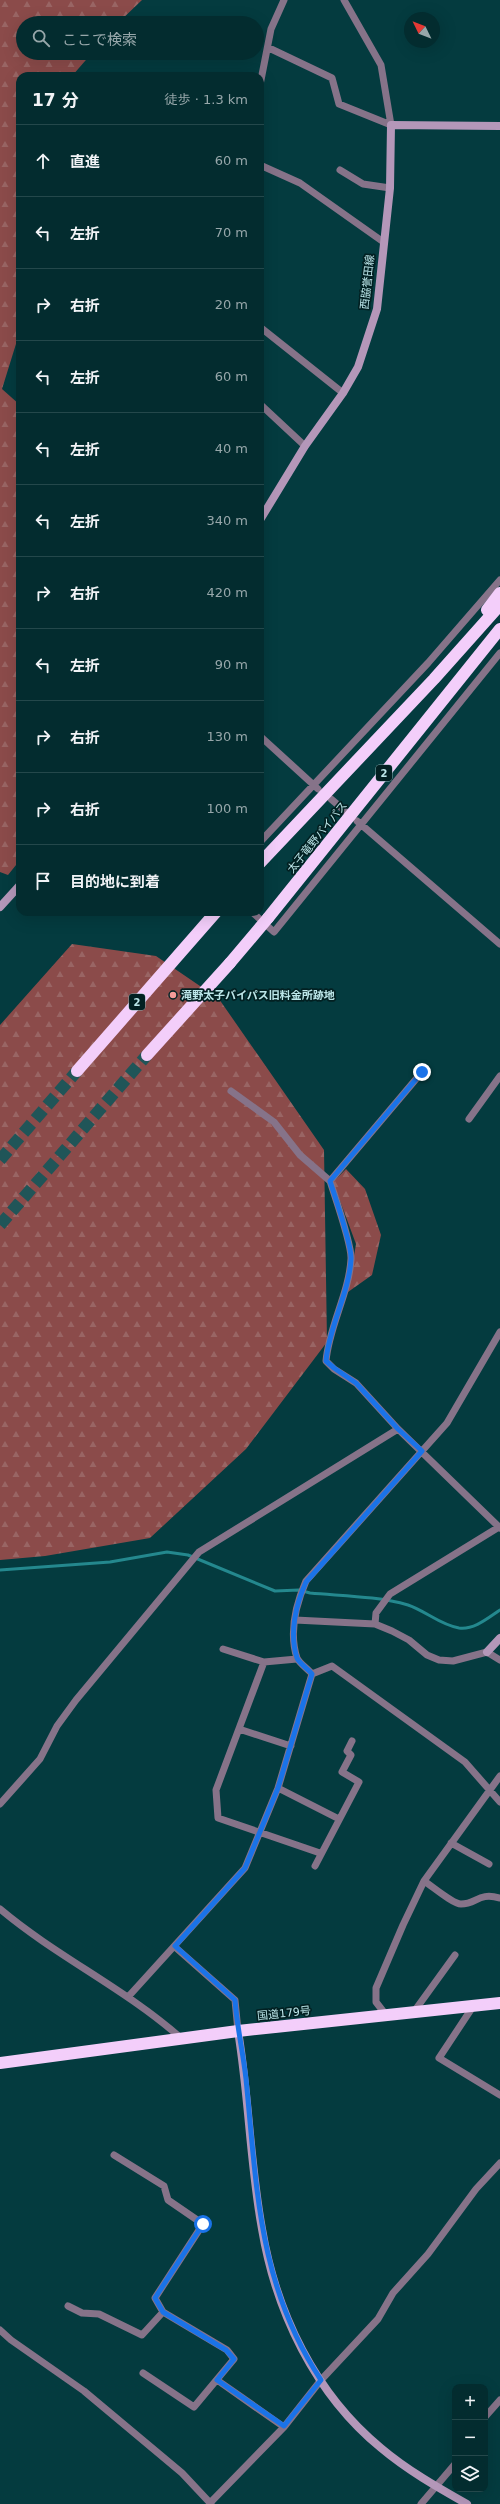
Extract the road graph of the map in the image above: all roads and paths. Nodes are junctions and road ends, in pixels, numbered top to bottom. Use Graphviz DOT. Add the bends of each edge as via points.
graph roads {
  1 [pos="284,0"];
  2 [pos="344,0"];
  3 [pos="269,48"];
  4 [pos="263,72"];
  5 [pos="390,125"];
  6 [pos="500,126"];
  7 [pos="264,167"];
  8 [pos="340,170"];
  9 [pos="390,188"];
  10 [pos="382,242"];
  11 [pos="264,330"];
  12 [pos="343,393"];
  13 [pos="264,408"];
  14 [pos="305,446"];
  15 [pos="264,513"];
  16 [pos="500,580"];
  17 [pos="500,593"];
  18 [pos="500,605"];
  19 [pos="500,629"];
  20 [pos="500,653"];
  21 [pos="434,680"];
  22 [pos="264,740"];
  23 [pos="316,787"];
  24 [pos="331,799"];
  25 [pos="345,811"];
  26 [pos="359,823"];
  27 [pos="264,838"];
  28 [pos="264,859"];
  29 [pos="16,889"];
  30 [pos="0,907"];
  31 [pos="212,916"];
  32 [pos="256,916"];
  33 [pos="500,944"];
  34 [pos="147,1055"];
  35 [pos="77,1071"];
  36 [pos="422,1072"];
  37 [pos="500,1076"];
  38 [pos="230,1091"];
  39 [pos="468,1119"];
  40 [pos="330,1181"];
  41 [pos="500,1332"];
  42 [pos="398,1429"];
  43 [pos="422,1451"];
  44 [pos="500,1528"];
  45 [pos="295,1620"];
  46 [pos="375,1624"];
  47 [pos="500,1638"];
  48 [pos="224,1649"];
  49 [pos="488,1652"];
  50 [pos="297,1659"];
  51 [pos="500,1660"];
  52 [pos="264,1662"];
  53 [pos="312,1674"];
  54 [pos="239,1729"];
  55 [pos="352,1741"];
  56 [pos="290,1746"];
  57 [pos="500,1776"];
  58 [pos="278,1788"];
  59 [pos="489,1789"];
  60 [pos="500,1802"];
  61 [pos="0,1804"];
  62 [pos="339,1819"];
  63 [pos="260,1832"];
  64 [pos="451,1843"];
  65 [pos="320,1853"];
  66 [pos="489,1864"];
  67 [pos="315,1866"];
  68 [pos="424,1881"];
  69 [pos="500,1898"];
  70 [pos="0,1909"];
  71 [pos="175,1946"];
  72 [pos="456,1955"];
  73 [pos="128,1997"];
  74 [pos="500,2002"];
  75 [pos="474,2005"];
  76 [pos="413,2013"];
  77 [pos="386,2016"];
  78 [pos="238,2031"];
  79 [pos="182,2039"];
  80 [pos="0,2063"];
  81 [pos="500,2095"];
  82 [pos="114,2155"];
  83 [pos="500,2163"];
  84 [pos="68,2306"];
  85 [pos="163,2312"];
  86 [pos="0,2330"];
  87 [pos="143,2373"];
  88 [pos="217,2380"];
  89 [pos="321,2380"];
  90 [pos="500,2400"];
  91 [pos="488,2414"];
  92 [pos="284,2426"];
  93 [pos="452,2467"];
  94 [pos="435,2486"];
  95 [pos="210,2504"];
  96 [pos="421,2504"];
  97 [pos="467,2504"];
  1 -- 3 [label="street" via="271,29"];
  2 -- 5 [label="street" via="381,65"];
  3 -- 4 [label="street"];
  3 -- 5 [label="street" via="332,78 339,104"];
  5 -- 6 [label="street"];
  5 -- 9 [label="street, 西脇誉田線"];
  7 -- 10 [label="street" via="312,190"];
  8 -- 9 [label="street" via="363,184"];
  9 -- 10 [label="street, 西脇誉田線"];
  10 -- 12 [label="street, 西脇誉田線" via="376,309 358,367"];
  11 -- 12 [label="street"];
  12 -- 14 [label="street, 西脇誉田線"];
  13 -- 14 [label="street"];
  14 -- 15 [label="street, 西脇誉田線"];
  16 -- 23 [label="street"];
  17 -- 21 [label="highway"];
  18 -- 21 [label="highway, 太子竜野バイパス"];
  19 -- 34 [label="highway, 太子竜野バイパス / 2, bridge" via="268,918"];
  20 -- 26 [label="street"];
  21 -- 28 [label="highway, 太子竜野バイパス"];
  22 -- 23 [label="street"];
  23 -- 27 [label="street"];
  24 -- 25 [label="street"];
  26 -- 32 [label="street" via="274,932"];
  26 -- 33 [label="street"];
  29 -- 30 [label="street"];
  31 -- 35 [label="highway, 2"];
  36 -- 40 [label="street"];
  37 -- 39 [label="street"];
  38 -- 40 [label="street" via="274,1122 300,1155"];
  40 -- 42 [label="street" via="351,1257 344,1293 328,1344 326,1361 356,1383"];
  41 -- 43 [label="street" via="447,1423"];
  42 -- 43 [label="street"];
  42 -- 61 [label="street" via="199,1552 76,1700 57,1726 40,1758"];
  43 -- 44 [label="street"];
  43 -- 45 [label="street" via="316,1568 301,1593"];
  44 -- 46 [label="street" via="390,1594 376,1613"];
  45 -- 46 [label="street"];
  45 -- 50 [label="street"];
  46 -- 49 [label="street" via="398,1634 426,1655 439,1660 453,1661"];
  47 -- 49 [label="street"];
  48 -- 52 [label="street"];
  49 -- 51 [label="street"];
  50 -- 52 [label="street"];
  50 -- 53 [label="street"];
  52 -- 54 [label="street"];
  53 -- 56 [label="street"];
  53 -- 59 [label="street" via="332,1666 465,1762"];
  54 -- 56 [label="street"];
  54 -- 63 [label="street" via="216,1790 218,1818"];
  55 -- 62 [label="street" via="347,1751 351,1755 342,1772 359,1782"];
  56 -- 58 [label="street"];
  57 -- 59 [label="street"];
  58 -- 62 [label="street"];
  58 -- 63 [label="street"];
  59 -- 60 [label="street"];
  59 -- 64 [label="street"];
  62 -- 65 [label="street"];
  63 -- 65 [label="street"];
  63 -- 71 [label="street" via="245,1868"];
  64 -- 66 [label="street"];
  64 -- 68 [label="street"];
  65 -- 67 [label="street"];
  68 -- 69 [label="street" via="459,1904 467,1904 483,1896"];
  68 -- 77 [label="street" via="376,1988 376,2002"];
  70 -- 73 [label="street"];
  71 -- 73 [label="street"];
  71 -- 78 [label="street" via="235,2000"];
  72 -- 76 [label="street"];
  73 -- 79 [label="street"];
  74 -- 75 [label="highway, 国道179号"];
  75 -- 76 [label="highway, 国道179号"];
  75 -- 81 [label="street" via="439,2058"];
  76 -- 77 [label="highway, 国道179号"];
  77 -- 78 [label="highway, 国道179号"];
  78 -- 79 [label="highway, 国道179号"];
  78 -- 89 [label="street" via="262,2229 276,2291 306,2357"];
  79 -- 80 [label="highway, 国道179号"];
  82 -- 85 [label="street" via="164,2186 168,2200 203,2224 155,2298"];
  83 -- 89 [label="street" via="476,2189 428,2254 392,2293 378,2318"];
  84 -- 85 [label="street" via="82,2313 99,2314 142,2335"];
  85 -- 88 [label="street" via="226,2350 234,2359"];
  86 -- 95 [label="street" via="10,2340 84,2391 182,2473"];
  87 -- 88 [label="street" via="194,2407"];
  88 -- 92 [label="street"];
  89 -- 92 [label="street"];
  89 -- 94 [label="street" via="335,2401 380,2447"];
  90 -- 91 [label="street"];
  92 -- 95 [label="street"];
  93 -- 94 [label="street"];
  94 -- 96 [label="street"];
  94 -- 97 [label="street"];
}
